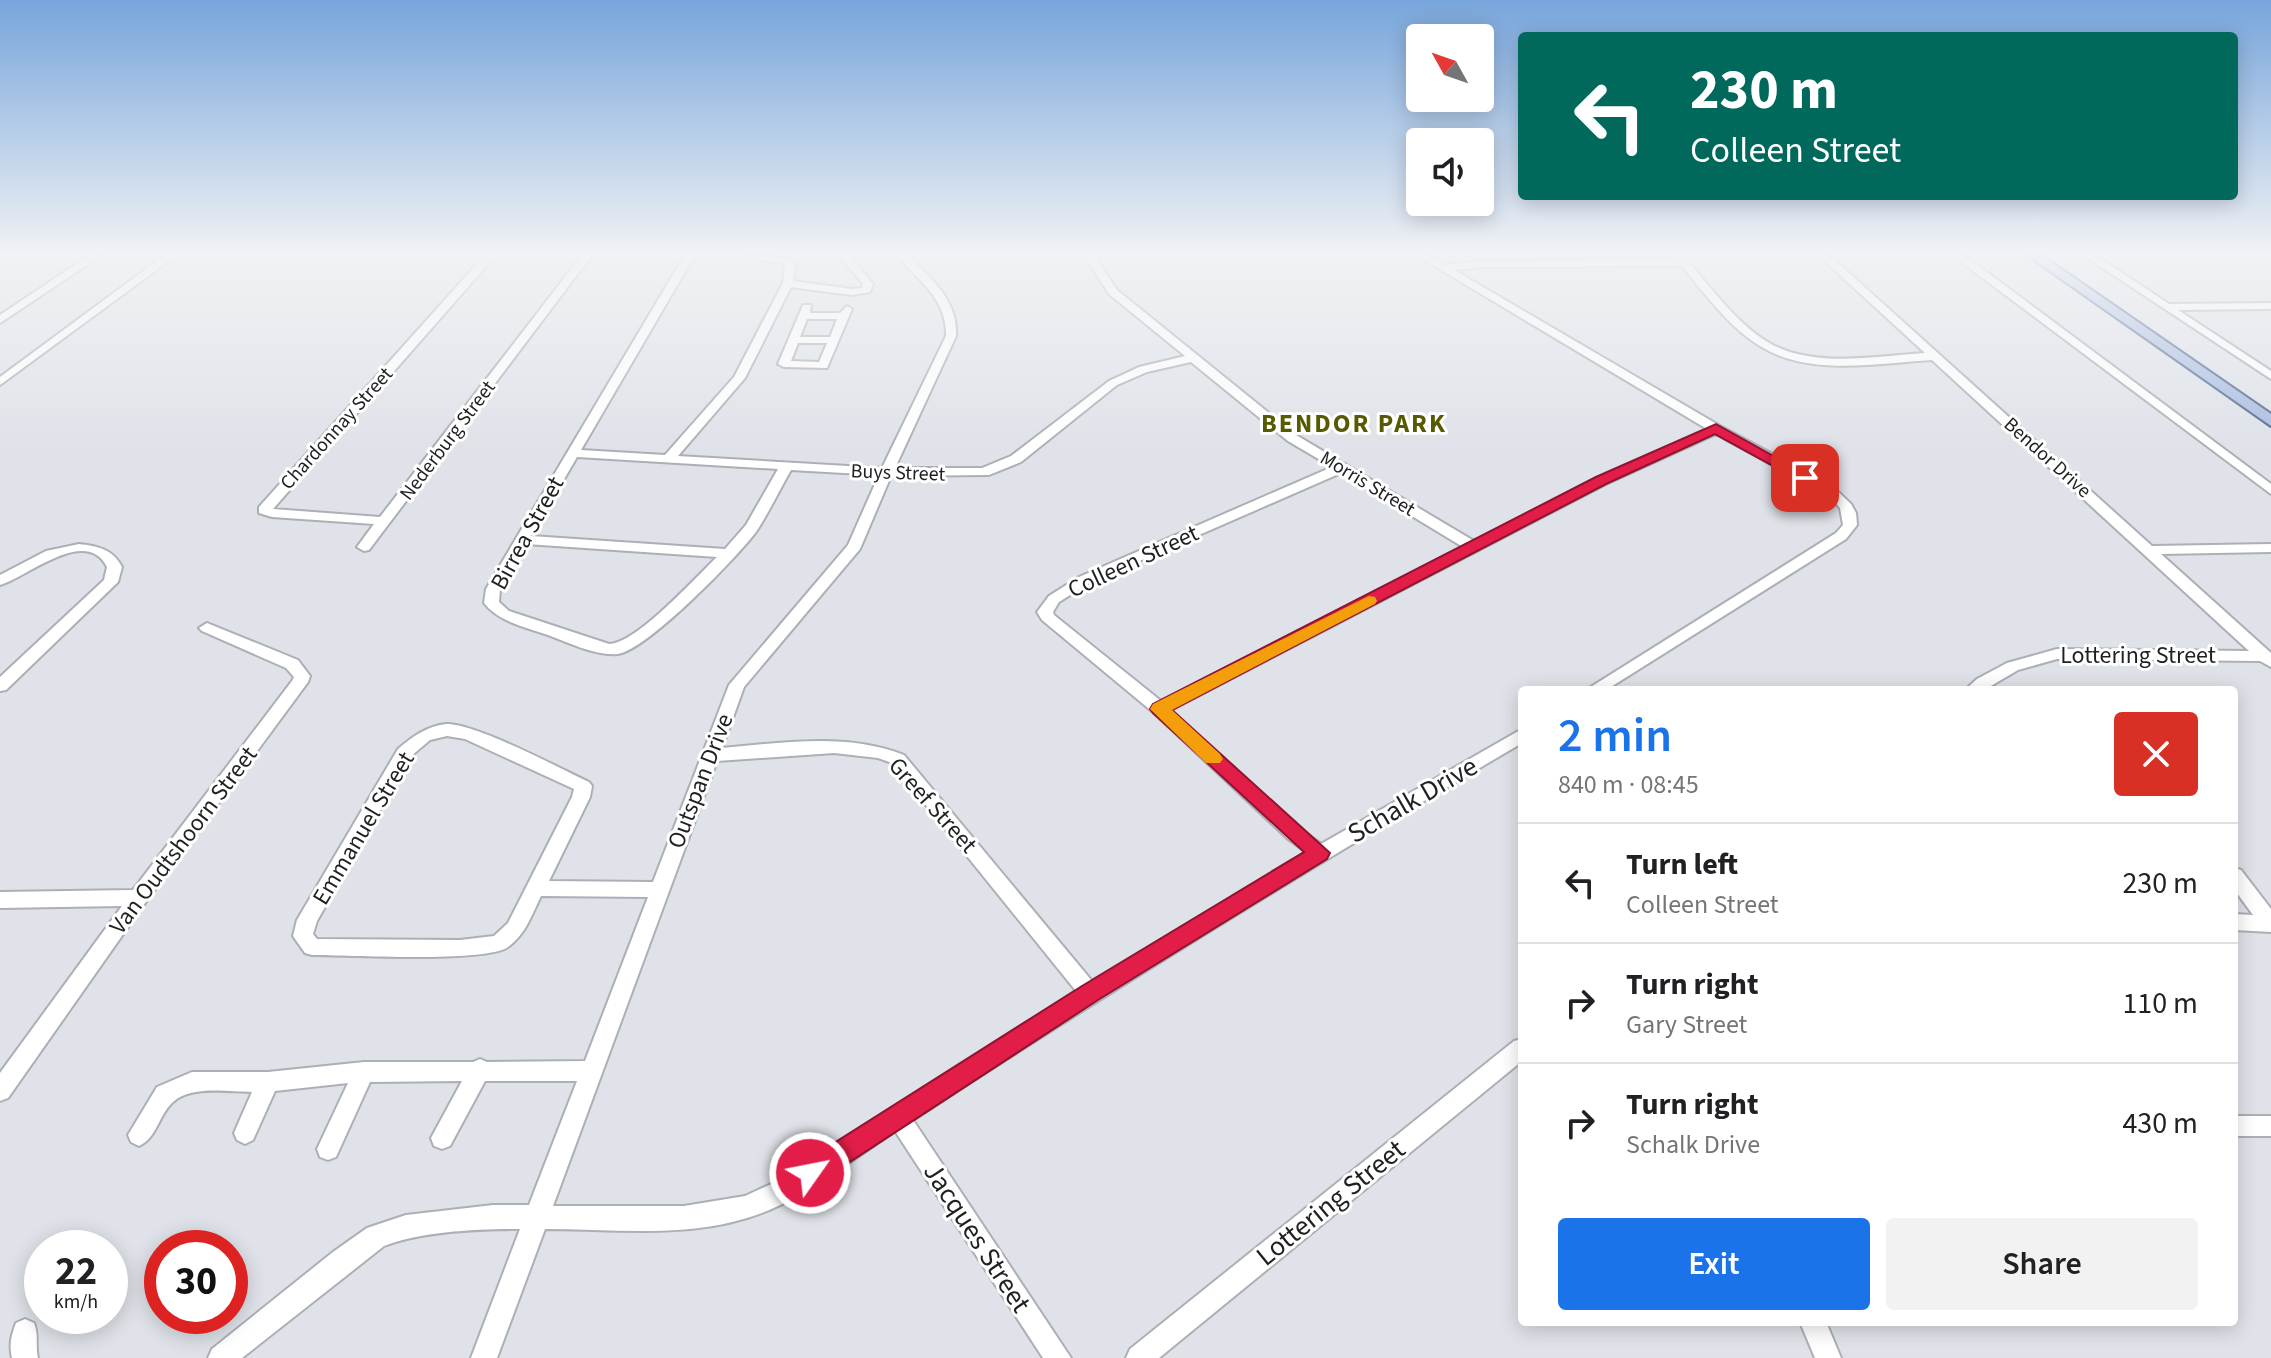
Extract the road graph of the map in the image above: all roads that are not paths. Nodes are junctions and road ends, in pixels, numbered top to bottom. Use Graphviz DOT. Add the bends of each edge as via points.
graph roads {
  1 [pos="86,318"];
  2 [pos="435,318"];
  3 [pos="539,318"];
  4 [pos="653,318"];
  5 [pos="783,318"];
  6 [pos="797,318"];
  7 [pos="844,318"];
  8 [pos="949,318"];
  9 [pos="1145,318"];
  10 [pos="1529,318"];
  11 [pos="1738,318"];
  12 [pos="1894,318"];
  13 [pos="2042,318"];
  14 [pos="2124,318"];
  15 [pos="2135,318"];
  16 [pos="2185,318"];
  17 [pos="781,334"];
  18 [pos="835,340"];
  19 [pos="1936,356"];
  20 [pos="1192,358"];
  21 [pos="2271,376"];
  22 [pos="0,382"];
  23 [pos="2271,413"];
  24 [pos="2271,421"];
  25 [pos="1716,429"];
  26 [pos="572,453"];
  27 [pos="670,457"];
  28 [pos="786,467"];
  29 [pos="1343,467"];
  30 [pos="889,472"];
  31 [pos="2271,490"];
  32 [pos="385,521"];
  33 [pos="524,540"];
  34 [pos="364,547"];
  35 [pos="1474,547"];
  36 [pos="2271,548"];
  37 [pos="2150,550"];
  38 [pos="728,553"];
  39 [pos="0,581"];
  40 [pos="207,628"];
  41 [pos="2268,659"];
  42 [pos="0,686"];
  43 [pos="1600,686"];
  44 [pos="1978,686"];
  45 [pos="1160,709"];
  46 [pos="1518,742"];
  47 [pos="712,755"];
  48 [pos="1320,853"];
  49 [pos="2238,880"];
  50 [pos="537,888"];
  51 [pos="658,890"];
  52 [pos="138,898"];
  53 [pos="0,900"];
  54 [pos="2238,922"];
  55 [pos="2271,924"];
  56 [pos="1090,993"];
  57 [pos="1518,1051"];
  58 [pos="480,1069"];
  59 [pos="591,1071"];
  60 [pos="364,1072"];
  61 [pos="268,1082"];
  62 [pos="0,1091"];
  63 [pos="898,1116"];
  64 [pos="2238,1126"];
  65 [pos="2271,1126"];
  66 [pos="245,1133"];
  67 [pos="139,1135"];
  68 [pos="442,1138"];
  69 [pos="328,1149"];
  70 [pos="536,1219"];
  71 [pos="1815,1326"];
  72 [pos="25,1334"];
  73 [pos="25,1358"];
  74 [pos="221,1358"];
  75 [pos="484,1358"];
  76 [pos="1058,1358"];
  77 [pos="1139,1358"];
  78 [pos="1828,1358"];
  1 -- 22 [label="street"];
  2 -- 32 [label="street, Chardonnay Street" via="264,510"];
  3 -- 32 [label="street, Nederburg Street"];
  4 -- 26 [label="street, Birrea Street"];
  5 -- 17 [label="street"];
  6 -- 17 [label="street"];
  7 -- 18 [label="street"];
  8 -- 30 [label="street, Outspan Drive" via="952,329"];
  9 -- 20 [label="street, Morris Street"];
  10 -- 25 [label="street"];
  11 -- 19 [label="street" via="1763,344 1785,354 1829,360"];
  12 -- 19 [label="street, Bendor Drive"];
  13 -- 31 [label="street"];
  14 -- 24 [label="main road"];
  15 -- 23 [label="main road"];
  16 -- 21 [label="street"];
  17 -- 18 [label="street"];
  17 -- 18 [label="street" via="784,364 819,367"];
  17 -- 27 [label="street"];
  19 -- 37 [label="street, Bendor Drive"];
  20 -- 29 [label="street, Morris Street" via="1292,438"];
  20 -- 30 [label="street, Buys Street" via="1143,369 1113,383 997,469 971,474"];
  25 -- 35 [label="street"];
  25 -- 43 [label="street" via="1841,499 1851,513 1850,525 1841,536"];
  26 -- 27 [label="street, Buys Street"];
  26 -- 33 [label="street, Birrea Street"];
  27 -- 28 [label="street, Buys Street"];
  28 -- 30 [label="street, Buys Street"];
  28 -- 38 [label="street, Birrea Street" via="752,527"];
  29 -- 35 [label="street, Morris Street"];
  29 -- 45 [label="street, Colleen Street" via="1084,580 1049,605 1047,617"];
  30 -- 47 [label="street, Outspan Drive" via="855,546 737,685"];
  32 -- 34 [label="street, Nederburg Street"];
  33 -- 38 [label="street"];
  33 -- 38 [label="street, Birrea Street" via="493,589 494,607 609,649 636,641"];
  35 -- 45 [label="street"];
  36 -- 37 [label="street"];
  37 -- 41 [label="street, Bendor Drive"];
  39 -- 42 [label="street" via="46,556 77,549 100,552 116,570 111,582"];
  40 -- 52 [label="street, Van Oudtshoorn Street" via="292,664 302,676"];
  41 -- 44 [label="street, Lottering Street" via="2057,654 1993,674"];
  45 -- 48 [label="street, Colleen Street"];
  46 -- 48 [label="street, Schalk Drive"];
  47 -- 51 [label="street, Outspan Drive"];
  47 -- 56 [label="street, Greef Street" via="860,748 898,759"];
  48 -- 56 [label="street, Schalk Drive"];
  49 -- 55 [label="street"];
  50 -- 50 [label="street, Emmanuel Street" via="515,929 499,943 319,949 303,936 404,753 434,731 469,734 583,786"];
  50 -- 51 [label="street"];
  51 -- 59 [label="street, Outspan Drive"];
  52 -- 53 [label="street"];
  52 -- 62 [label="street, Van Oudtshoorn Street"];
  54 -- 55 [label="street"];
  56 -- 63 [label="street, Schalk Drive"];
  57 -- 77 [label="street, Lottering Street"];
  58 -- 59 [label="street"];
  58 -- 60 [label="street"];
  58 -- 68 [label="street"];
  59 -- 70 [label="street, Outspan Drive"];
  60 -- 61 [label="street"];
  60 -- 69 [label="street"];
  61 -- 66 [label="street"];
  61 -- 67 [label="street" via="179,1085 165,1094"];
  63 -- 70 [label="street, Schalk Drive" via="788,1188 746,1207 657,1220"];
  63 -- 76 [label="street, Jacques Street"];
  64 -- 65 [label="street"];
  70 -- 74 [label="street, Schalk Drive" via="493,1217 406,1227 376,1237"];
  70 -- 75 [label="street, Outspan Drive"];
  71 -- 78 [label="street"];
  72 -- 73 [label="street"];
}
